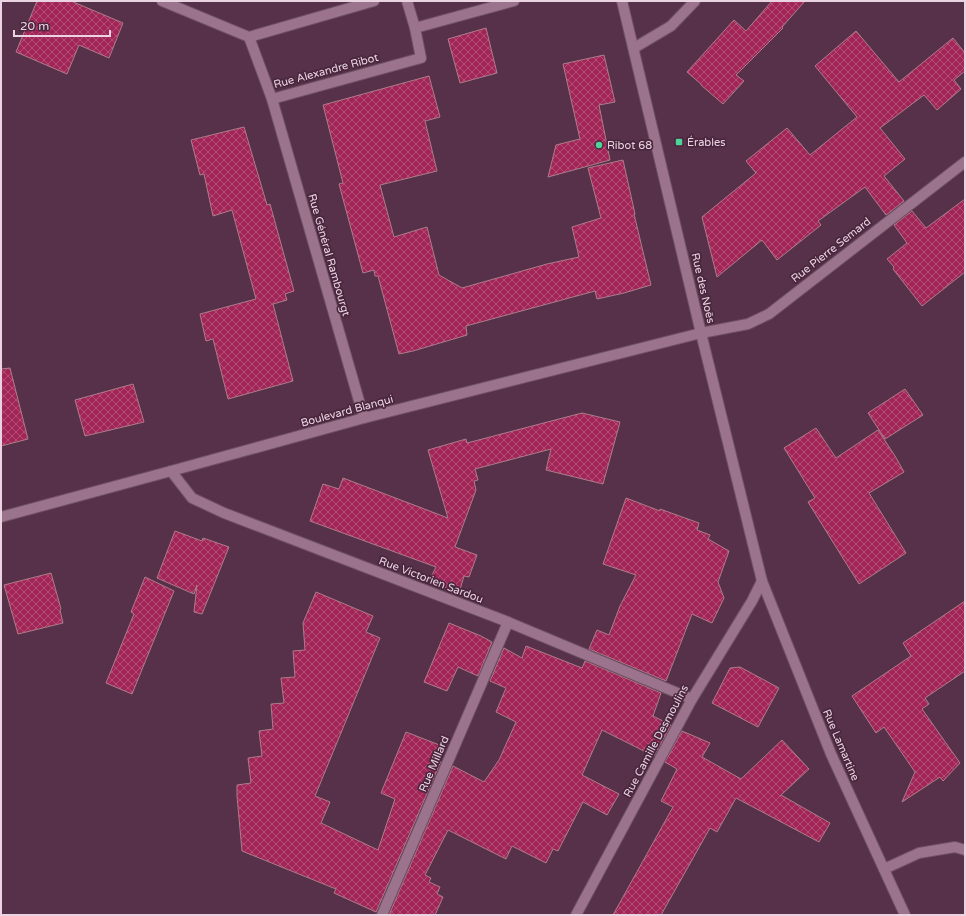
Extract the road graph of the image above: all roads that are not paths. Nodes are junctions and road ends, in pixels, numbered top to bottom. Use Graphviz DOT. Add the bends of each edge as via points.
graph roads {
  1 [pos="162,1"];
  2 [pos="374,1"];
  3 [pos="407,1"];
  4 [pos="514,1"];
  5 [pos="622,1"];
  6 [pos="695,1"];
  7 [pos="415,28"];
  8 [pos="249,37"];
  9 [pos="634,48"];
  10 [pos="272,99"];
  11 [pos="965,162"];
  12 [pos="701,334"];
  13 [pos="364,418"];
  14 [pos="171,471"];
  15 [pos="1,517"];
  16 [pos="762,581"];
  17 [pos="508,622"];
  18 [pos="692,699"];
  19 [pos="965,850"];
  20 [pos="884,869"];
  21 [pos="382,915"];
  22 [pos="576,915"];
  23 [pos="905,915"];
  1 -- 8 [label="street"];
  2 -- 8 [label="street"];
  3 -- 7 [label="street, Rue Alexandre Ribot"];
  4 -- 7 [label="street"];
  5 -- 9 [label="street, Rue des Noës"];
  6 -- 9 [label="street" via="671,26"];
  7 -- 10 [label="street, Rue Alexandre Ribot" via="421,58"];
  8 -- 10 [label="street, Rue Alexandre Ribot"];
  9 -- 12 [label="street, Rue des Noës"];
  10 -- 13 [label="street, Rue Général Rambourgt"];
  11 -- 12 [label="street, Rue Pierre Semard" via="769,314 748,324"];
  12 -- 13 [label="street, Boulevard Blanqui"];
  12 -- 16 [label="street, Rue des Noës"];
  13 -- 14 [label="street, Boulevard Blanqui"];
  14 -- 15 [label="street, Boulevard Blanqui"];
  14 -- 17 [label="street, Rue Victorien Sardou" via="192,498 224,513"];
  16 -- 18 [label="street, Rue Camille Desmoulins"];
  16 -- 20 [label="street, Rue Lamartine" via="831,754"];
  17 -- 18 [label="street, Rue Victorien Sardou"];
  17 -- 21 [label="street, Rue Millard"];
  18 -- 22 [label="street, Rue Camille Desmoulins"];
  19 -- 20 [label="street" via="955,847 919,853"];
  20 -- 23 [label="street, Rue Lamartine"];
}
